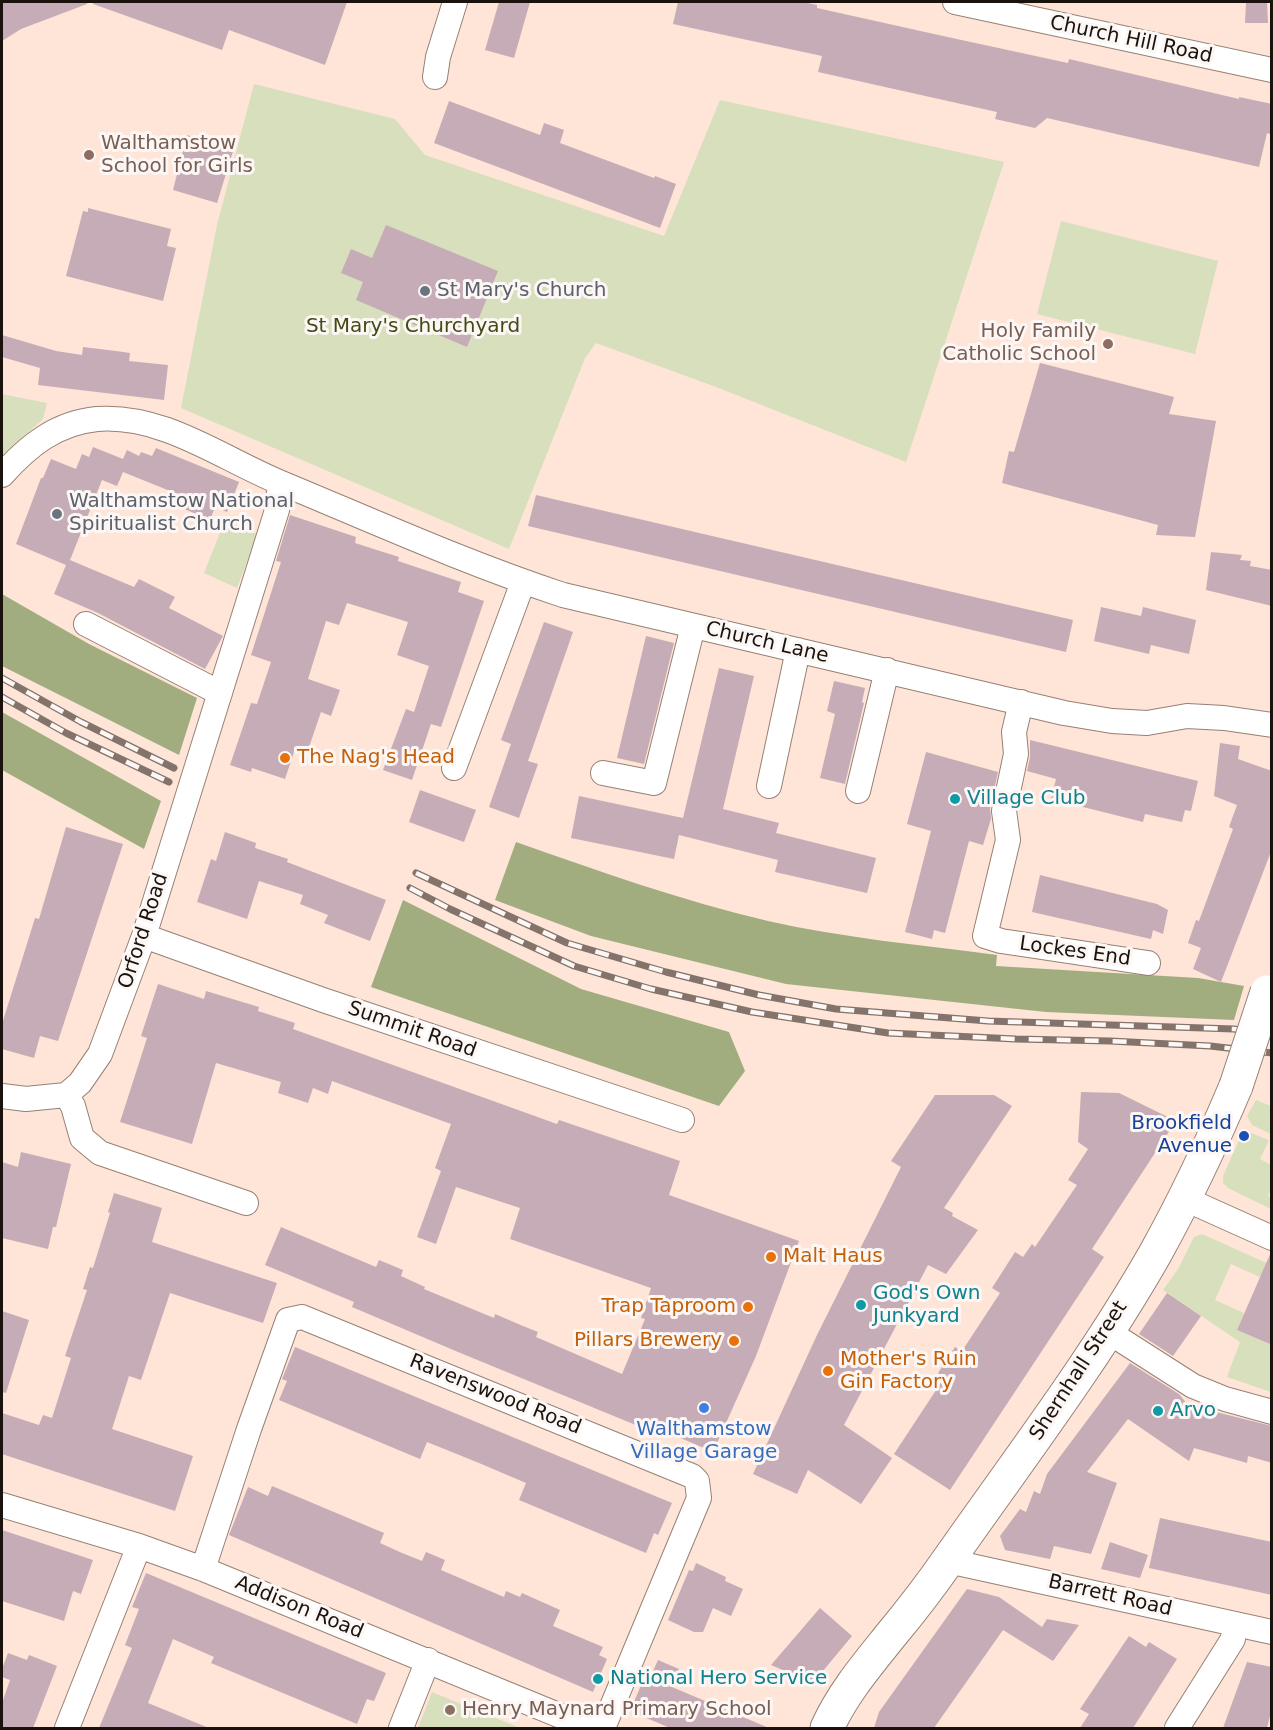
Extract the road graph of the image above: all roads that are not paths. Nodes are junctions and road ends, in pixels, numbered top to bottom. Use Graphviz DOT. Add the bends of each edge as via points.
graph roads {
  1 [pos="455,2"];
  2 [pos="955,2"];
  3 [pos="1272,70"];
  4 [pos="435,77"];
  5 [pos="2,475"];
  6 [pos="280,483"];
  7 [pos="523,582"];
  8 [pos="86,624"];
  9 [pos="693,626"];
  10 [pos="798,650"];
  11 [pos="887,670"];
  12 [pos="220,693"];
  13 [pos="1021,702"];
  14 [pos="1272,725"];
  15 [pos="454,768"];
  16 [pos="603,773"];
  17 [pos="769,786"];
  18 [pos="858,791"];
  19 [pos="144,936"];
  20 [pos="1148,963"];
  21 [pos="1269,985"];
  22 [pos="66,1095"];
  23 [pos="2,1096"];
  24 [pos="682,1120"];
  25 [pos="1184,1198"];
  26 [pos="246,1203"];
  27 [pos="1272,1238"];
  28 [pos="1107,1331"];
  29 [pos="1272,1412"];
  30 [pos="2,1505"];
  31 [pos="139,1546"];
  32 [pos="948,1561"];
  33 [pos="203,1569"];
  34 [pos="1234,1624"];
  35 [pos="1272,1632"];
  36 [pos="428,1660"];
  37 [pos="67,1728"];
  38 [pos="401,1728"];
  39 [pos="590,1728"];
  40 [pos="603,1728"];
  41 [pos="827,1728"];
  42 [pos="1177,1728"];
  1 -- 4 [label="street"];
  2 -- 3 [label="street, Church Hill Road"];
  5 -- 6 [label="street, Church Lane" via="50,433 67,424 117,419 166,429"];
  6 -- 7 [label="street, Church Lane"];
  6 -- 12 [label="street, Orford Road" via="278,510"];
  7 -- 9 [label="street, Church Lane"];
  7 -- 15 [label="street"];
  8 -- 12 [label="street"];
  9 -- 10 [label="street, Church Lane"];
  9 -- 16 [label="street" via="654,783"];
  10 -- 11 [label="street, Church Lane"];
  10 -- 17 [label="street"];
  11 -- 13 [label="street, Church Lane"];
  11 -- 18 [label="street"];
  12 -- 19 [label="street, Orford Road"];
  13 -- 14 [label="street, Church Lane" via="1112,721 1147,723 1187,716"];
  13 -- 20 [label="street, Lockes End" via="1014,732 1016,754 1004,811 1008,840 985,936"];
  19 -- 22 [label="street, Orford Road" via="100,1054 80,1083"];
  19 -- 24 [label="street, Summit Road"];
  21 -- 25 [label="street, Shernhall Street, bridge" via="1236,1086"];
  22 -- 23 [label="street" via="26,1099"];
  22 -- 26 [label="street" via="82,1138 100,1153"];
  25 -- 27 [label="street"];
  25 -- 28 [label="street, Shernhall Street"];
  28 -- 29 [label="street" via="1193,1386"];
  28 -- 32 [label="street, Shernhall Street" via="1043,1429"];
  30 -- 31 [label="street, Addison Road"];
  31 -- 33 [label="street, Addison Road"];
  31 -- 37 [label="street"];
  32 -- 34 [label="street, Barrett Road"];
  32 -- 41 [label="street, Shernhall Street" via="850,1686"];
  33 -- 36 [label="street, Addison Road"];
  33 -- 40 [label="street, Ravenswood Road" via="288,1320 302,1317 697,1481 699,1498"];
  34 -- 35 [label="street, Barrett Road"];
  34 -- 42 [label="street" via="1233,1639"];
  36 -- 38 [label="street"];
  36 -- 39 [label="street, Addison Road"];
}
